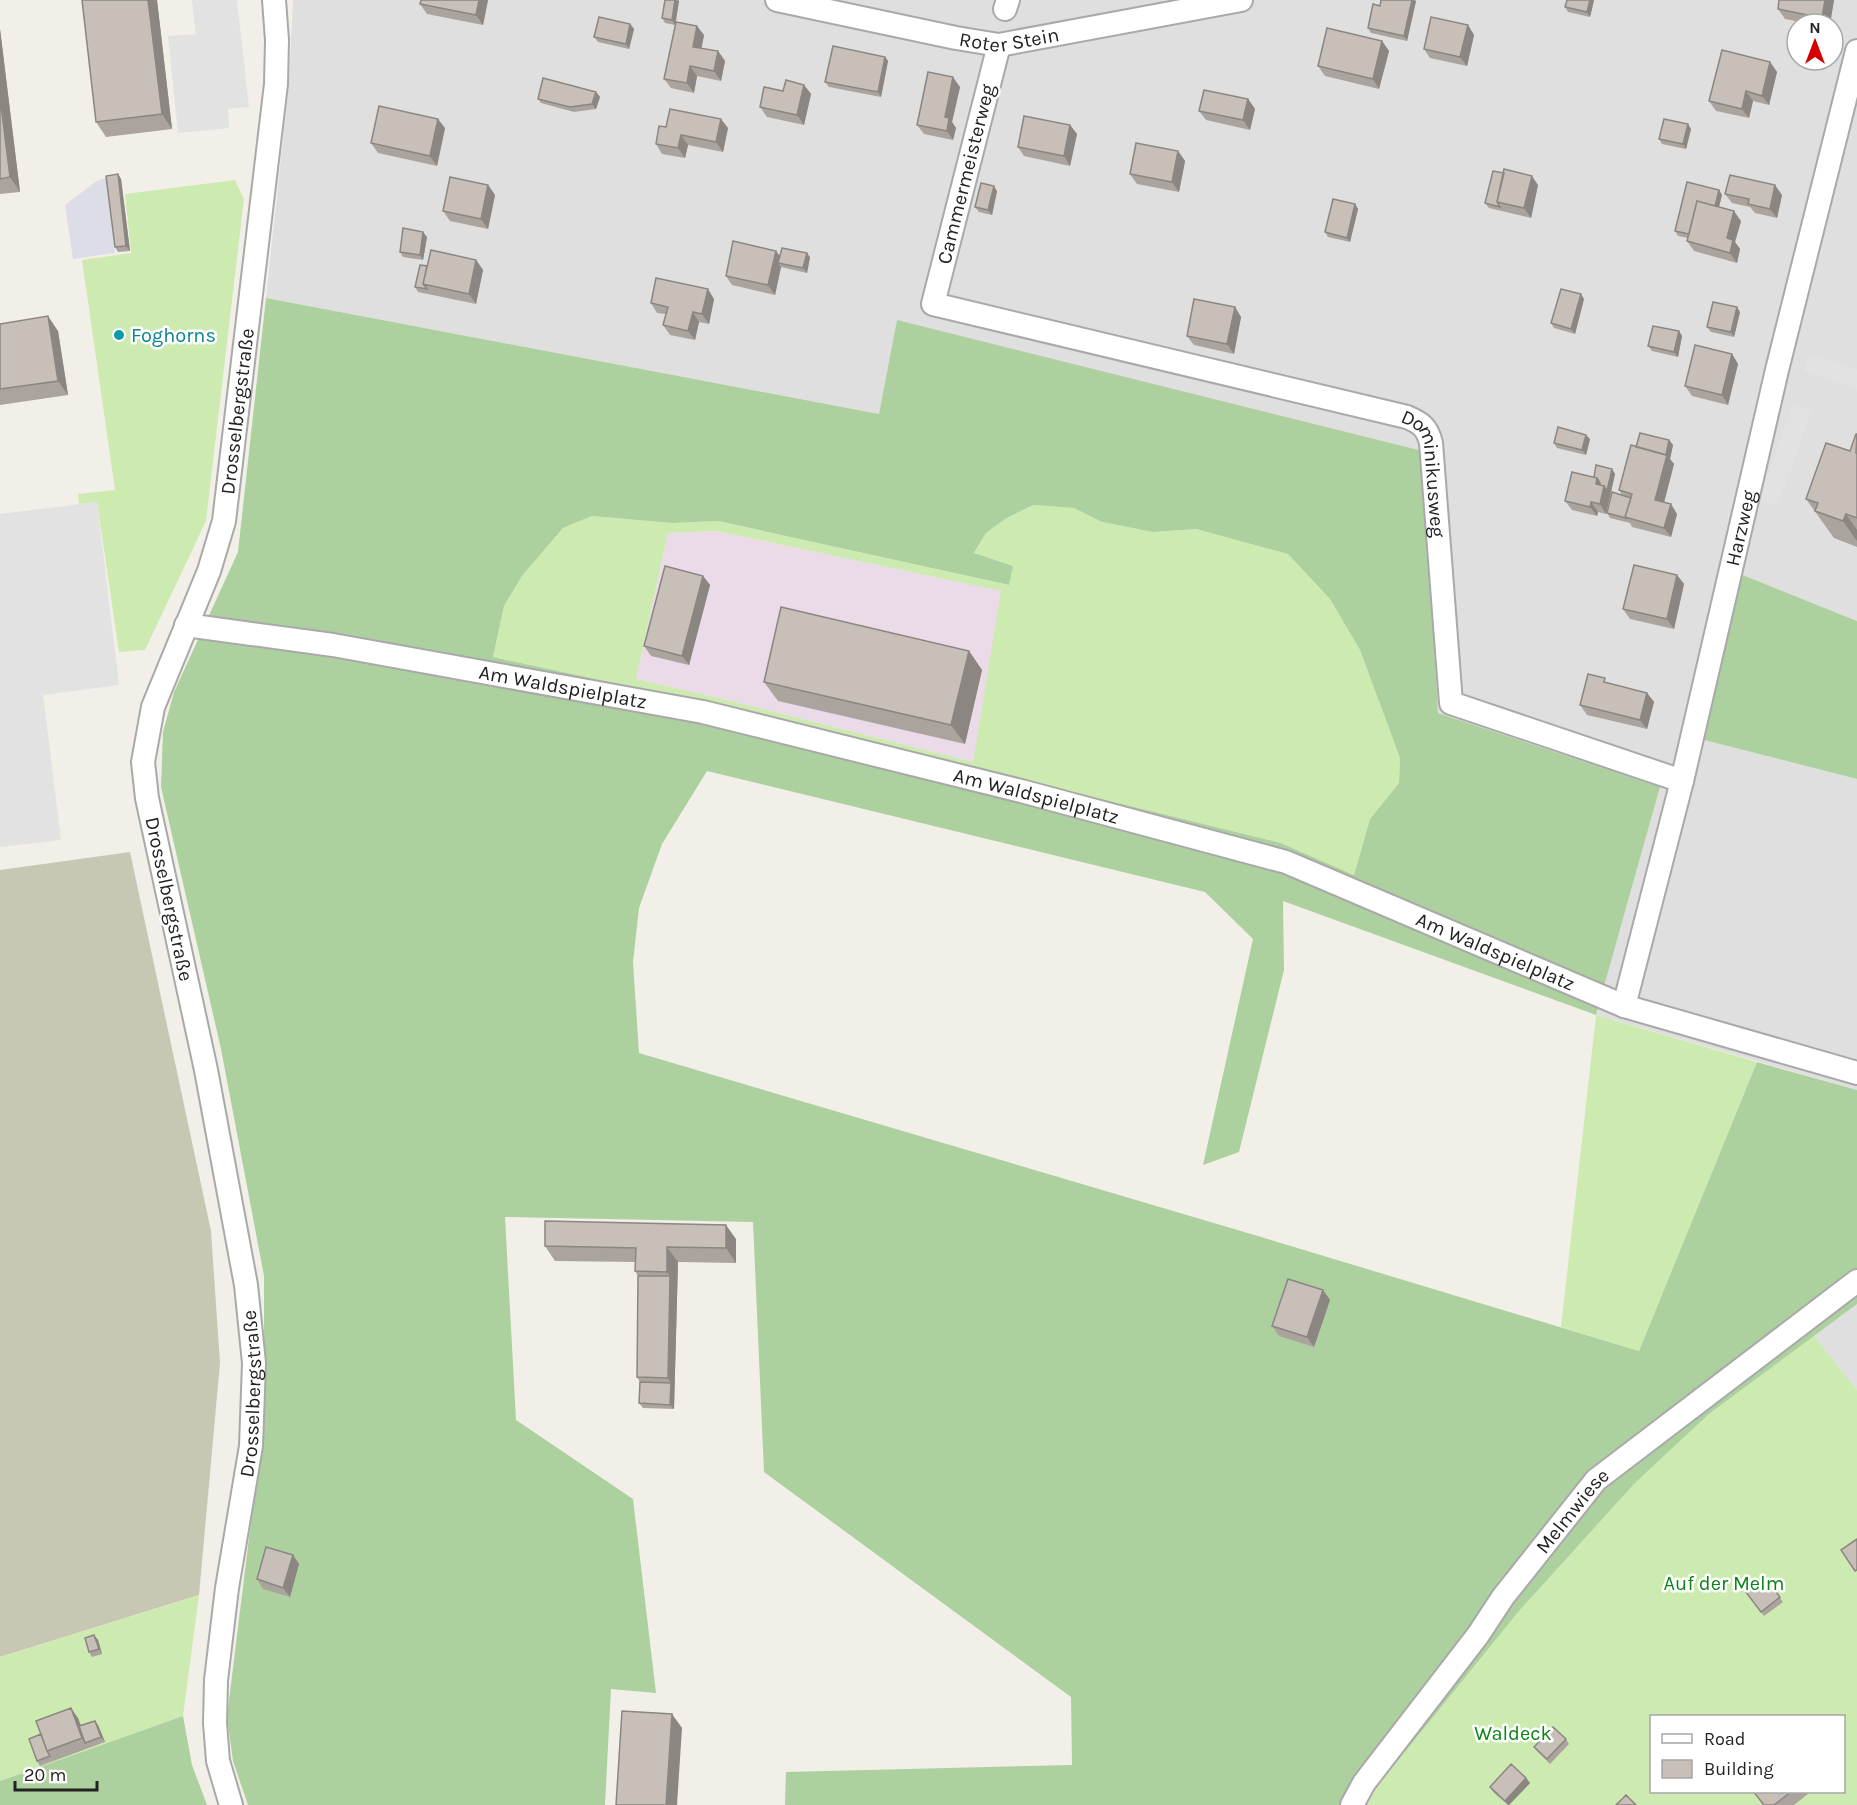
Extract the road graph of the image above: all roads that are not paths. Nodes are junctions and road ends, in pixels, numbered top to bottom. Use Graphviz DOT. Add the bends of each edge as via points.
graph roads {
  1 [pos="274,0"];
  2 [pos="777,0"];
  3 [pos="1241,0"];
  4 [pos="999,45"];
  5 [pos="1857,51"];
  6 [pos="933,304"];
  7 [pos="186,625"];
  8 [pos="1682,781"];
  9 [pos="1624,1006"];
  10 [pos="1857,1073"];
  11 [pos="1857,1281"];
  12 [pos="231,1805"];
  13 [pos="1352,1805"];
  1 -- 7 [label="street, Drosselbergstraße" via="276,84 224,521 209,571"];
  2 -- 4 [label="street, Roter Stein"];
  3 -- 4 [label="street, Roter Stein"];
  4 -- 6 [label="street, Cammermeisterweg"];
  5 -- 8 [label="street, Harzweg" via="1777,370"];
  6 -- 8 [label="street, Dominikusweg" via="1421,423 1431,443 1450,703"];
  7 -- 9 [label="street, Am Waldspielplatz" via="333,645 703,712 1048,798 1286,862"];
  7 -- 12 [label="street, Drosselbergstraße" via="153,707 143,762 147,798 206,1070 246,1285 254,1364 251,1446 216,1680 214,1723 218,1761"];
  8 -- 9 [label="street, Harzweg"];
  9 -- 10 [label="street, Am Waldspielplatz"];
  11 -- 13 [label="street, Melmwiese" via="1596,1480 1503,1597 1364,1783"];
}
